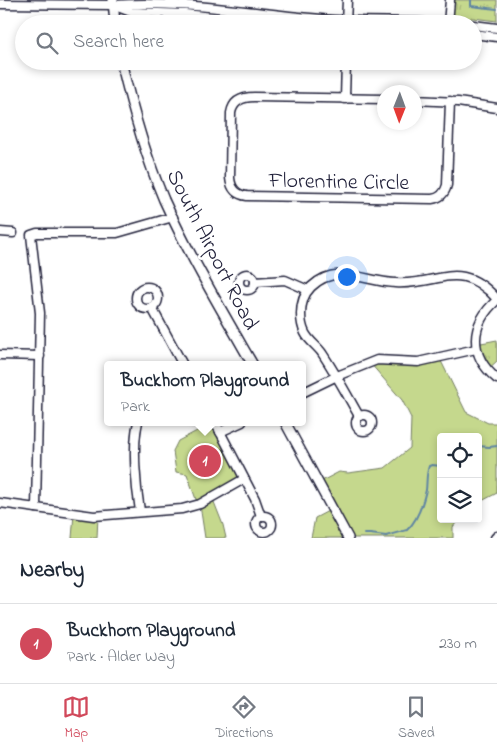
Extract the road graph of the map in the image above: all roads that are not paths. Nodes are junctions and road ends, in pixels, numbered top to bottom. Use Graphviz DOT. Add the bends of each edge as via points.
graph roads {
  1 [pos="347,0"];
  2 [pos="450,0"];
  3 [pos="113,2"];
  4 [pos="0,4"];
  5 [pos="114,15"];
  6 [pos="194,15"];
  7 [pos="284,15"];
  8 [pos="346,15"];
  9 [pos="449,15"];
  10 [pos="482,26"];
  11 [pos="497,28"];
  12 [pos="482,35"];
  13 [pos="497,37"];
  14 [pos="123,70"];
  15 [pos="346,70"];
  16 [pos="345,99"];
  17 [pos="377,99"];
  18 [pos="422,100"];
  19 [pos="450,101"];
  20 [pos="497,108"];
  21 [pos="172,217"];
  22 [pos="0,232"];
  23 [pos="13,232"];
  24 [pos="255,282"];
  25 [pos="308,290"];
  26 [pos="497,300"];
  27 [pos="152,308"];
  28 [pos="476,349"];
  29 [pos="0,355"];
  30 [pos="40,356"];
  31 [pos="181,361"];
  32 [pos="251,361"];
  33 [pos="337,376"];
  34 [pos="497,378"];
  35 [pos="306,391"];
  36 [pos="359,416"];
  37 [pos="137,426"];
  38 [pos="217,426"];
  39 [pos="233,426"];
  40 [pos="287,426"];
  41 [pos="220,432"];
  42 [pos="244,479"];
  43 [pos="0,503"];
  44 [pos="36,508"];
  45 [pos="140,511"];
  46 [pos="261,516"];
  47 [pos="347,536"];
  1 -- 8 [label="street"];
  2 -- 9 [label="street"];
  3 -- 4 [label="street"];
  3 -- 5 [label="main road"];
  3 -- 6 [label="street" via="131,12"];
  3 -- 7 [label="street" via="187,4"];
  10 -- 11 [label="street"];
  12 -- 13 [label="street"];
  14 -- 21 [label="main road, South Airport Road" via="145,149"];
  15 -- 16 [label="street"];
  16 -- 17 [label="street"];
  16 -- 19 [label="street, Florentine Circle" via="254,97 239,100 231,113 230,180 233,189 242,195 432,199 442,195 447,185"];
  18 -- 19 [label="street"];
  19 -- 20 [label="street"];
  21 -- 30 [label="street" via="117,233 36,233 31,236 40,313"];
  21 -- 32 [label="main road, South Airport Road"];
  22 -- 23 [label="street"];
  24 -- 25 [label="street" via="285,280"];
  25 -- 26 [label="street" via="322,278 336,274 396,283 462,276 482,284"];
  25 -- 33 [label="street" via="302,305 302,325"];
  26 -- 28 [label="street" via="484,312 480,321"];
  27 -- 31 [label="street"];
  28 -- 33 [label="street" via="418,362 377,360"];
  28 -- 34 [label="street" via="484,365"];
  29 -- 30 [label="street"];
  30 -- 44 [label="street"];
  33 -- 35 [label="street"];
  33 -- 36 [label="street"];
  37 -- 45 [label="street" via="136,488"];
  38 -- 41 [label="street"];
  39 -- 41 [label="street"];
  40 -- 47 [label="main road"];
  41 -- 42 [label="street"];
  42 -- 45 [label="street" via="189,508"];
  42 -- 46 [label="street"];
  43 -- 44 [label="street"];
  44 -- 45 [label="street" via="94,516"];
}
